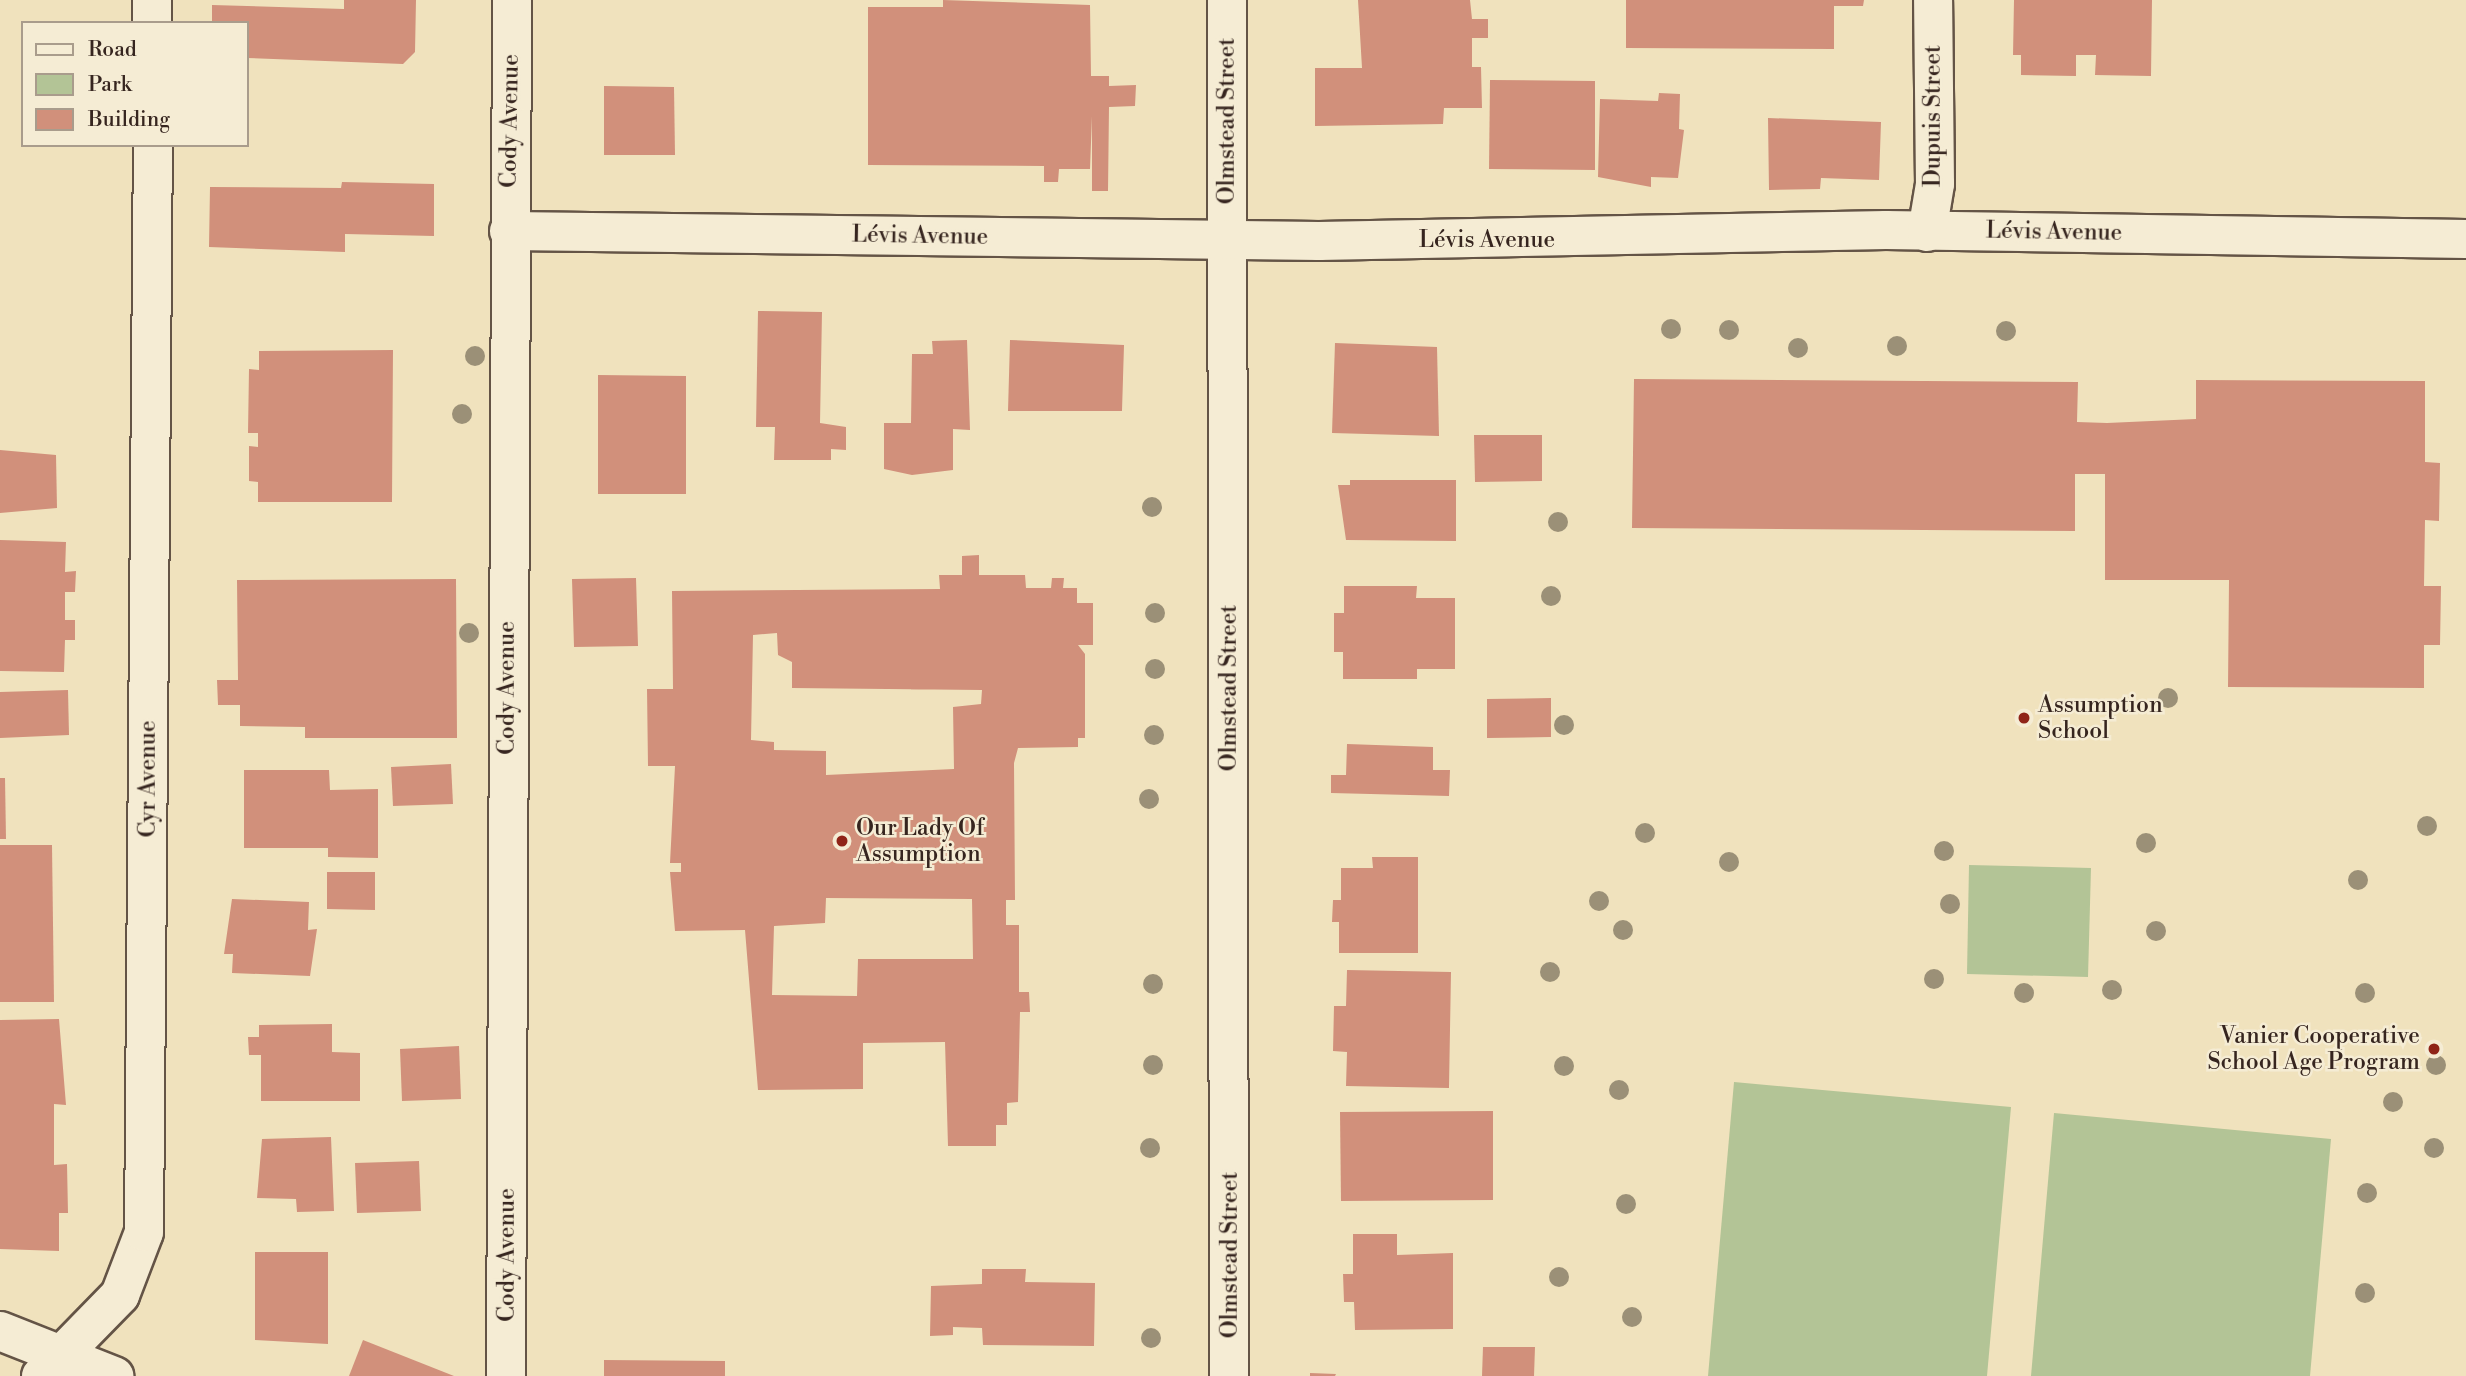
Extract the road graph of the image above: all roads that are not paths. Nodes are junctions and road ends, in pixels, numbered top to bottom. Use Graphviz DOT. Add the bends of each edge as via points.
graph roads {
  1 [pos="152,0"];
  2 [pos="512,0"];
  3 [pos="1227,0"];
  4 [pos="1933,0"];
  5 [pos="152,21"];
  6 [pos="153,147"];
  7 [pos="509,231"];
  8 [pos="1927,232"];
  9 [pos="1227,238"];
  10 [pos="2466,240"];
  11 [pos="0,1331"];
  12 [pos="49,1365"];
  13 [pos="114,1376"];
  14 [pos="506,1376"];
  15 [pos="1229,1376"];
  1 -- 5 [label="street"];
  2 -- 7 [label="street, Cody Avenue"];
  3 -- 9 [label="street, Olmstead Street"];
  4 -- 8 [label="street, Dupuis Street" via="1936,184"];
  6 -- 12 [label="street, Cyr Avenue" via="144,1232 120,1295"];
  7 -- 9 [label="street, Lévis Avenue"];
  7 -- 14 [label="street, Cody Avenue"];
  8 -- 9 [label="street, Lévis Avenue"];
  8 -- 10 [label="street, Lévis Avenue"];
  9 -- 15 [label="street, Olmstead Street"];
  11 -- 12 [label="street"];
  12 -- 13 [label="street"];
}
